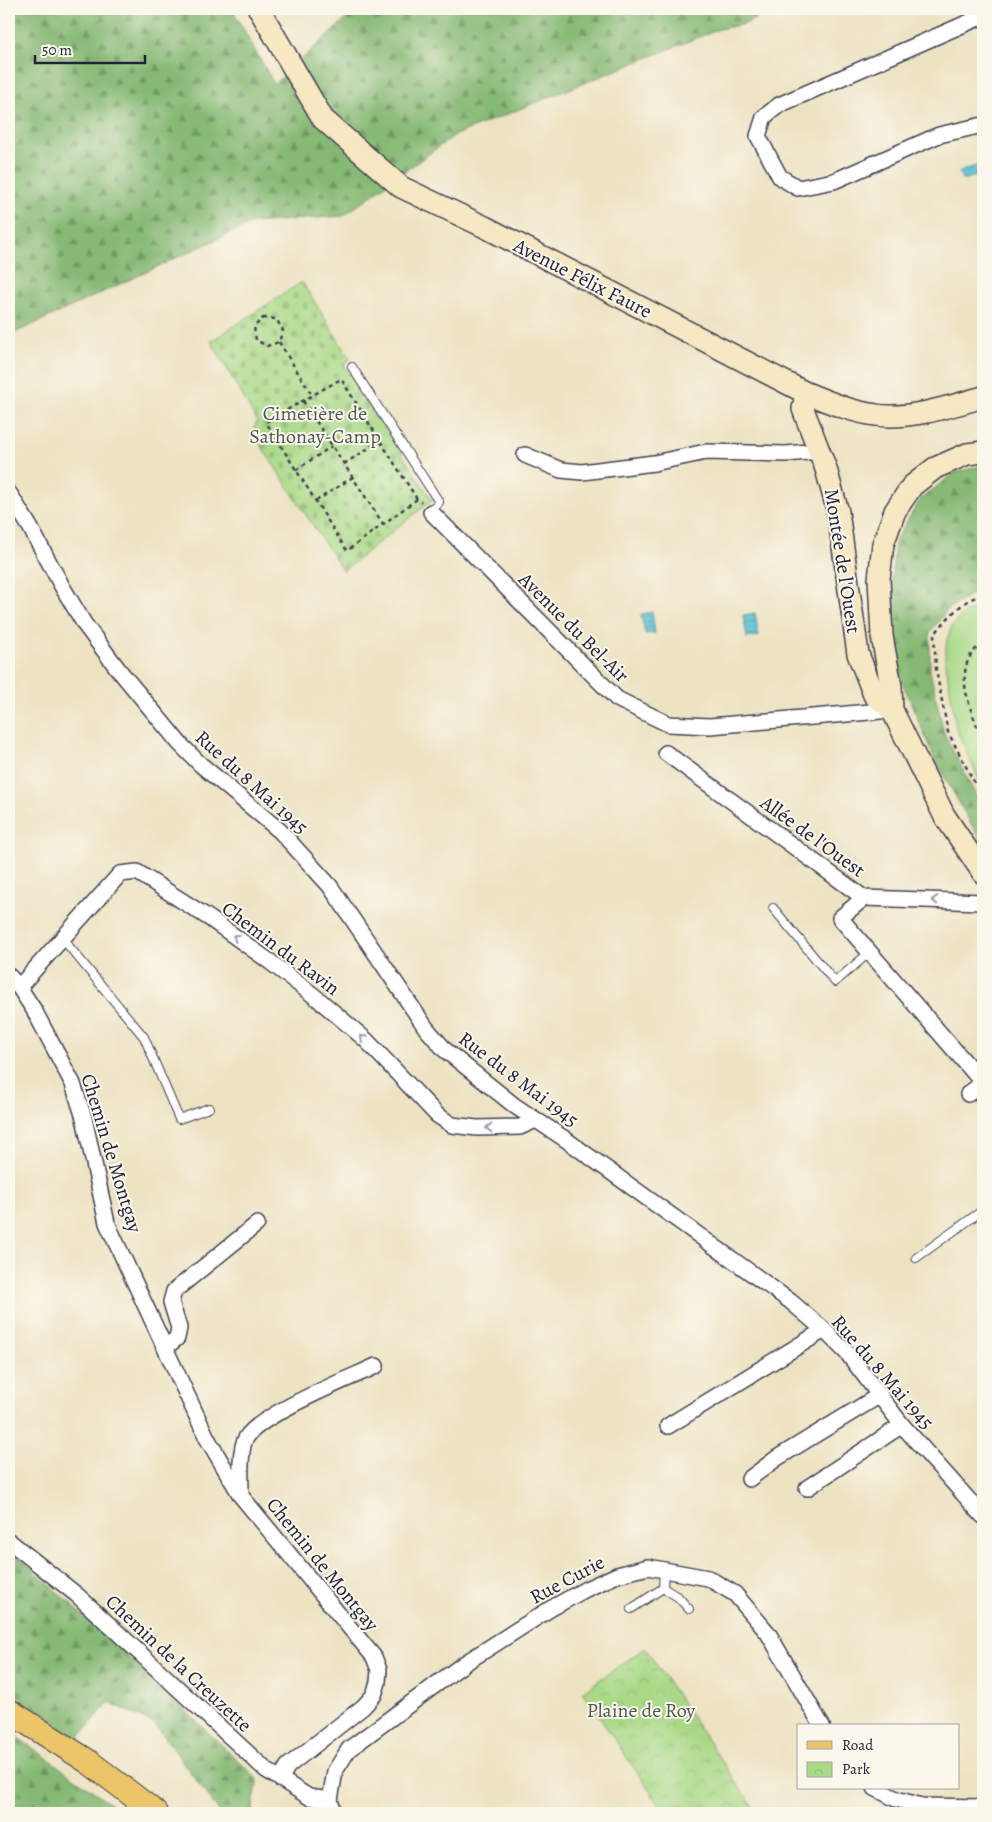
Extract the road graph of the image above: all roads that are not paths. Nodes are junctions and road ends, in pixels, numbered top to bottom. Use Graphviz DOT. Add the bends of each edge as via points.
graph roads {
  1 [pos="259,9"];
  2 [pos="983,16"];
  3 [pos="983,124"];
  4 [pos="352,367"];
  5 [pos="806,393"];
  6 [pos="983,398"];
  7 [pos="819,451"];
  8 [pos="983,452"];
  9 [pos="525,455"];
  10 [pos="9,492"];
  11 [pos="431,512"];
  12 [pos="865,672"];
  13 [pos="891,686"];
  14 [pos="892,710"];
  15 [pos="666,753"];
  16 [pos="983,873"];
  17 [pos="864,898"];
  18 [pos="983,902"];
  19 [pos="773,908"];
  20 [pos="62,938"];
  21 [pos="870,952"];
  22 [pos="14,982"];
  23 [pos="983,1084"];
  24 [pos="968,1094"];
  25 [pos="209,1108"];
  26 [pos="536,1120"];
  27 [pos="983,1210"];
  28 [pos="257,1224"];
  29 [pos="916,1258"];
  30 [pos="824,1330"];
  31 [pos="165,1348"];
  32 [pos="376,1366"];
  33 [pos="880,1395"];
  34 [pos="902,1425"];
  35 [pos="668,1426"];
  36 [pos="749,1479"];
  37 [pos="807,1488"];
  38 [pos="241,1496"];
  39 [pos="983,1516"];
  40 [pos="9,1541"];
  41 [pos="664,1570"];
  42 [pos="662,1588"];
  43 [pos="631,1608"];
  44 [pos="689,1609"];
  45 [pos="9,1711"];
  46 [pos="821,1724"];
  47 [pos="280,1779"];
  48 [pos="879,1790"];
  49 [pos="332,1806"];
  50 [pos="983,1807"];
  51 [pos="937,1810"];
  52 [pos="156,1813"];
  1 -- 5 [label="street, Avenue Félix Faure" via="323,118 401,187 486,227"];
  2 -- 3 [label="street" via="779,105 764,117 758,136 780,177 798,188 834,181 939,135"];
  4 -- 11 [label="lane" via="439,502"];
  5 -- 6 [label="street, Avenue Félix Faure" via="877,416 941,410"];
  5 -- 7 [label="street, Montée de l'Ouest" via="803,409"];
  7 -- 9 [label="street" via="786,454 706,452 654,463 582,472 561,470"];
  7 -- 12 [label="street, Montée de l'Ouest" via="838,512 858,654"];
  8 -- 13 [label="street" via="967,454 935,468 912,486 895,511 883,544 879,579 882,636"];
  10 -- 26 [label="street, Rue du 8 Mai 1945" via="85,625 146,704 200,764 280,831 330,886 426,1028 445,1050"];
  11 -- 14 [label="street, Avenue du Bel-Air" via="617,699 668,724 710,726"];
  12 -- 13 [label="street"];
  12 -- 14 [label="street, Montée de l'Ouest" via="874,695"];
  13 -- 14 [label="street"];
  14 -- 16 [label="street" via="944,815"];
  15 -- 17 [label="street, Allée de l'Ouest"];
  18 -- 17 [label="street, Allée de l'Ouest, one-way"];
  17 -- 21 [label="street" via="840,918"];
  19 -- 21 [label="lane" via="835,982"];
  20 -- 22 [label="street, Chemin du Ravin"];
  20 -- 25 [label="lane" via="144,1036 179,1119"];
  26 -- 20 [label="street, Chemin du Ravin, one-way" via="520,1127 452,1125 437,1115 366,1040 269,961 137,872 120,874"];
  21 -- 23 [label="street"];
  22 -- 31 [label="street, Chemin de Montgay" via="48,1034 73,1084 84,1118 107,1223"];
  23 -- 24 [label="street"];
  26 -- 30 [label="street, Rue du 8 Mai 1945" via="790,1301"];
  27 -- 29 [label="lane"];
  28 -- 31 [label="street" via="174,1291 171,1302 179,1328 177,1338"];
  30 -- 33 [label="street, Rue du 8 Mai 1945" via="848,1354"];
  30 -- 35 [label="street"];
  31 -- 38 [label="street, Chemin de Montgay" via="207,1438"];
  32 -- 38 [label="street" via="272,1416 254,1428 245,1439"];
  33 -- 34 [label="street, Rue du 8 Mai 1945"];
  33 -- 36 [label="street" via="777,1458"];
  34 -- 37 [label="street"];
  34 -- 39 [label="street, Rue du 8 Mai 1945"];
  38 -- 47 [label="street, Chemin de Montgay" via="374,1657 379,1670 374,1694 288,1766"];
  40 -- 47 [label="street, Chemin de la Creuzette" via="76,1595 266,1770"];
  41 -- 42 [label="lane"];
  41 -- 46 [label="street, Rue Curie" via="708,1578 735,1594 768,1633"];
  41 -- 49 [label="street, Rue Curie" via="648,1567 617,1575 586,1589 465,1663 349,1749 335,1771"];
  42 -- 43 [label="lane"];
  42 -- 44 [label="lane"];
  45 -- 52 [label="main road" via="90,1762"];
  47 -- 49 [label="street, Chemin de la Creuzette" via="309,1797"];
  48 -- 51 [label="street" via="896,1799"];
  50 -- 51 [label="street"];
}
